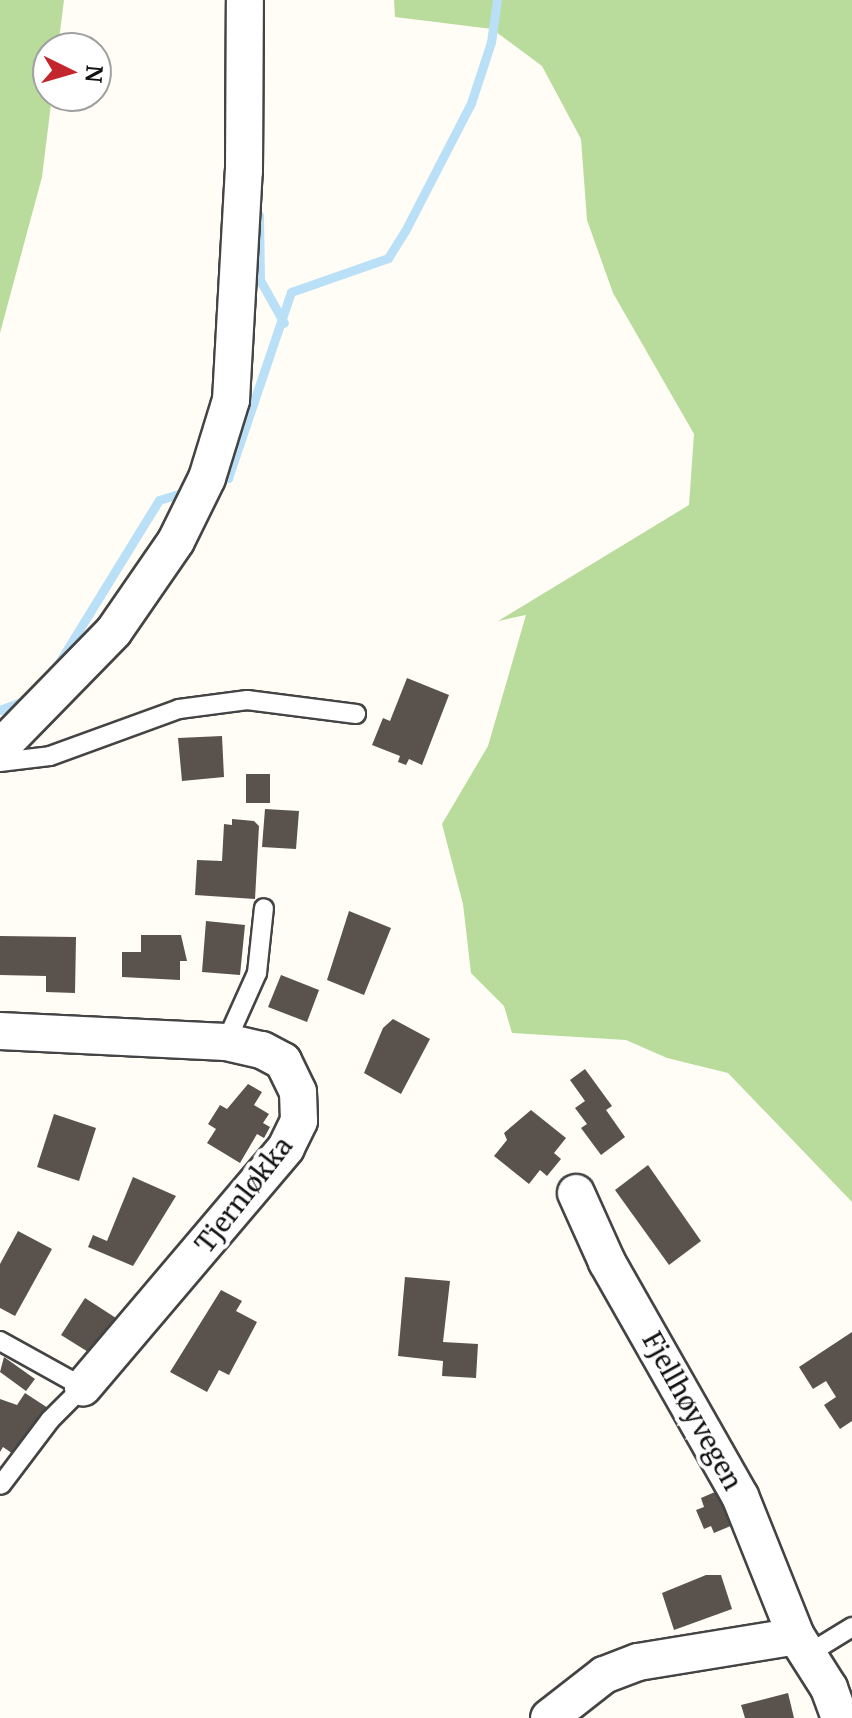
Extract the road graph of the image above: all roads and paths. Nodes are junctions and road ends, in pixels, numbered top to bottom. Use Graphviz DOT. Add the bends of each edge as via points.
graph roads {
  1 [pos="245,0"];
  2 [pos="356,714"];
  3 [pos="0,748"];
  4 [pos="0,762"];
  5 [pos="264,908"];
  6 [pos="0,1031"];
  7 [pos="226,1042"];
  8 [pos="576,1193"];
  9 [pos="0,1341"];
  10 [pos="83,1387"];
  11 [pos="1,1485"];
  12 [pos="852,1627"];
  13 [pos="802,1645"];
  14 [pos="549,1718"];
  15 [pos="840,1718"];
  1 -- 3 [label="street" via="244,171 231,400 207,478 176,541 114,631"];
  2 -- 4 [label="lane" via="233,701 179,709 50,756"];
  5 -- 7 [label="lane" via="257,973"];
  6 -- 7 [label="street, Tjernløkka"];
  7 -- 10 [label="street, Tjernløkka" via="283,1061 296,1084 299,1121 286,1148"];
  8 -- 13 [label="street, Fjellhøyvegen" via="607,1262 740,1496"];
  9 -- 10 [label="lane"];
  10 -- 11 [label="lane" via="50,1420"];
  12 -- 13 [label="lane"];
  13 -- 14 [label="street" via="638,1662 604,1675"];
  13 -- 15 [label="street, Fjellhøyvegen"];
}
